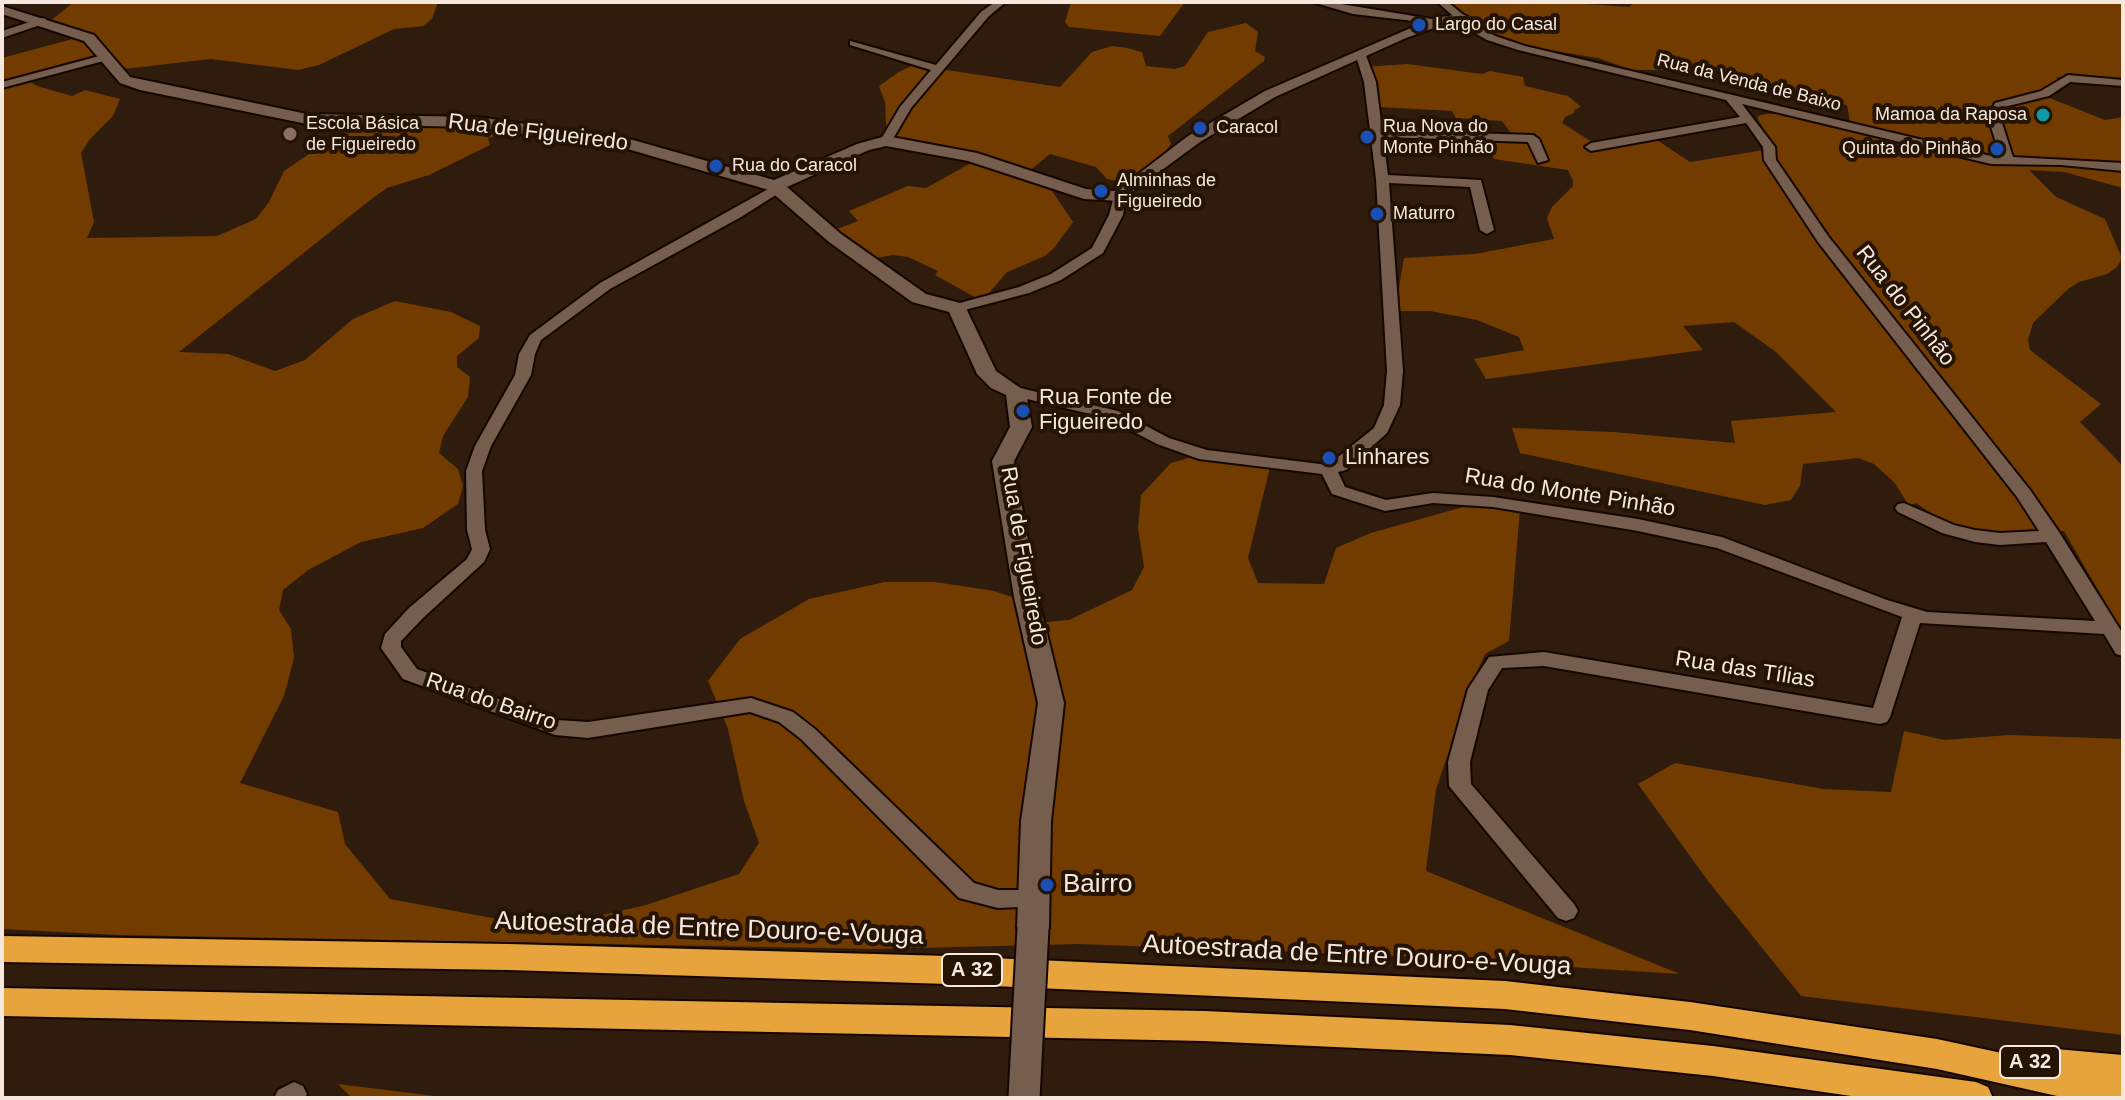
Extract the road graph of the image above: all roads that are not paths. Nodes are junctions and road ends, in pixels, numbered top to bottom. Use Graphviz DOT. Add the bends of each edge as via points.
graph roads {
  1 [pos="1001,2"];
  2 [pos="1317,2"];
  3 [pos="1442,2"];
  4 [pos="2,10"];
  5 [pos="42,21"];
  6 [pos="1442,21"];
  7 [pos="1465,21"];
  8 [pos="2,35"];
  9 [pos="854,43"];
  10 [pos="1360,53"];
  11 [pos="107,57"];
  12 [pos="938,69"];
  13 [pos="2123,83"];
  14 [pos="2,85"];
  15 [pos="1731,99"];
  16 [pos="1749,119"];
  17 [pos="1376,133"];
  18 [pos="886,141"];
  19 [pos="1591,147"];
  20 [pos="1542,160"];
  21 [pos="2008,161"];
  22 [pos="2123,167"];
  23 [pos="1382,179"];
  24 [pos="776,187"];
  25 [pos="1120,196"];
  26 [pos="1487,230"];
  27 [pos="957,308"];
  28 [pos="1016,392"];
  29 [pos="1329,470"];
  30 [pos="1904,508"];
  31 [pos="2053,536"];
  32 [pos="1913,614"];
  33 [pos="2109,628"];
  34 [pos="2123,649"];
  35 [pos="1566,911"];
  36 [pos="1033,913"];
  37 [pos="2,949"];
  38 [pos="2,1002"];
  39 [pos="1937,1054"];
  40 [pos="2123,1070"];
  41 [pos="1938,1094"];
  42 [pos="2123,1095"];
  43 [pos="1024,1098"];
  44 [pos="1976,1098"];
  1 -- 12 [label="street"];
  2 -- 6 [label="street"];
  3 -- 7 [label="street, Rua da Venda de Baixo"];
  4 -- 5 [label="street, Rua de Figueiredo" via="27,10"];
  5 -- 8 [label="street"];
  5 -- 11 [label="street, Rua de Figueiredo" via="89,38"];
  6 -- 7 [label="street"];
  6 -- 10 [label="street"];
  7 -- 15 [label="street, Rua da Venda de Baixo" via="1491,38 1522,48"];
  9 -- 12 [label="street"];
  10 -- 17 [label="street" via="1370,82"];
  10 -- 25 [label="street" via="1231,115"];
  11 -- 14 [label="street"];
  11 -- 24 [label="street, Rua de Figueiredo" via="125,80 140,85 307,119 478,122 633,145"];
  12 -- 18 [label="street"];
  13 -- 21 [label="street" via="2068,78 2045,94 1999,105 1994,117"];
  15 -- 16 [label="street, Rua do Pinhão"];
  15 -- 21 [label="street, Rua da Venda de Baixo"];
  16 -- 19 [label="street"];
  16 -- 31 [label="street, Rua do Pinhão" via="1823,239"];
  17 -- 20 [label="street" via="1533,139"];
  17 -- 23 [label="street"];
  18 -- 24 [label="street"];
  18 -- 25 [label="street" via="971,157 1084,194"];
  21 -- 22 [label="street, Rua da Venda de Baixo"];
  23 -- 26 [label="street" via="1476,183"];
  23 -- 29 [label="street" via="1395,371 1392,405 1381,430"];
  24 -- 27 [label="street, Rua de Figueiredo" via="835,238 919,298"];
  24 -- 36 [label="street, Rua do Bairro" via="605,286 535,338 523,375 474,471 481,549 475,562 416,613 392,639 391,648 410,674 555,727 588,730 751,705 786,717 967,891"];
  25 -- 27 [label="street" via="1098,250 1056,277"];
  27 -- 28 [label="street" via="987,374"];
  28 -- 29 [label="street" via="1112,414 1163,441 1205,455"];
  28 -- 36 [label="street, Rua de Figueiredo" via="1021,427 1003,461 1051,703 1036,821"];
  29 -- 32 [label="street, Rua do Monte Pinhão" via="1338,490 1385,506 1433,498 1493,502 1722,543"];
  30 -- 31 [label="street" via="1975,536"];
  31 -- 33 [label="street, Rua do Pinhão"];
  32 -- 33 [label="street, Rua do Monte Pinhão"];
  32 -- 35 [label="street, Rua das Tílias" via="1880,717 1544,659 1496,662 1478,689 1459,762 1460,786"];
  33 -- 34 [label="street, Rua do Pinhão"];
  36 -- 43 [label="street, Rua de Figueiredo, bridge"];
  37 -- 39 [label="highway, Autoestrada de Entre Douro-e-Vouga / A 32" via="932,969 1505,995 1690,1016"];
  38 -- 41 [label="highway, A 32" via="1204,1026 1510,1040 1713,1061"];
  39 -- 40 [label="highway, A 32"];
  39 -- 42 [label="highway, A 32"];
  41 -- 44 [label="highway, A 32"];
}
